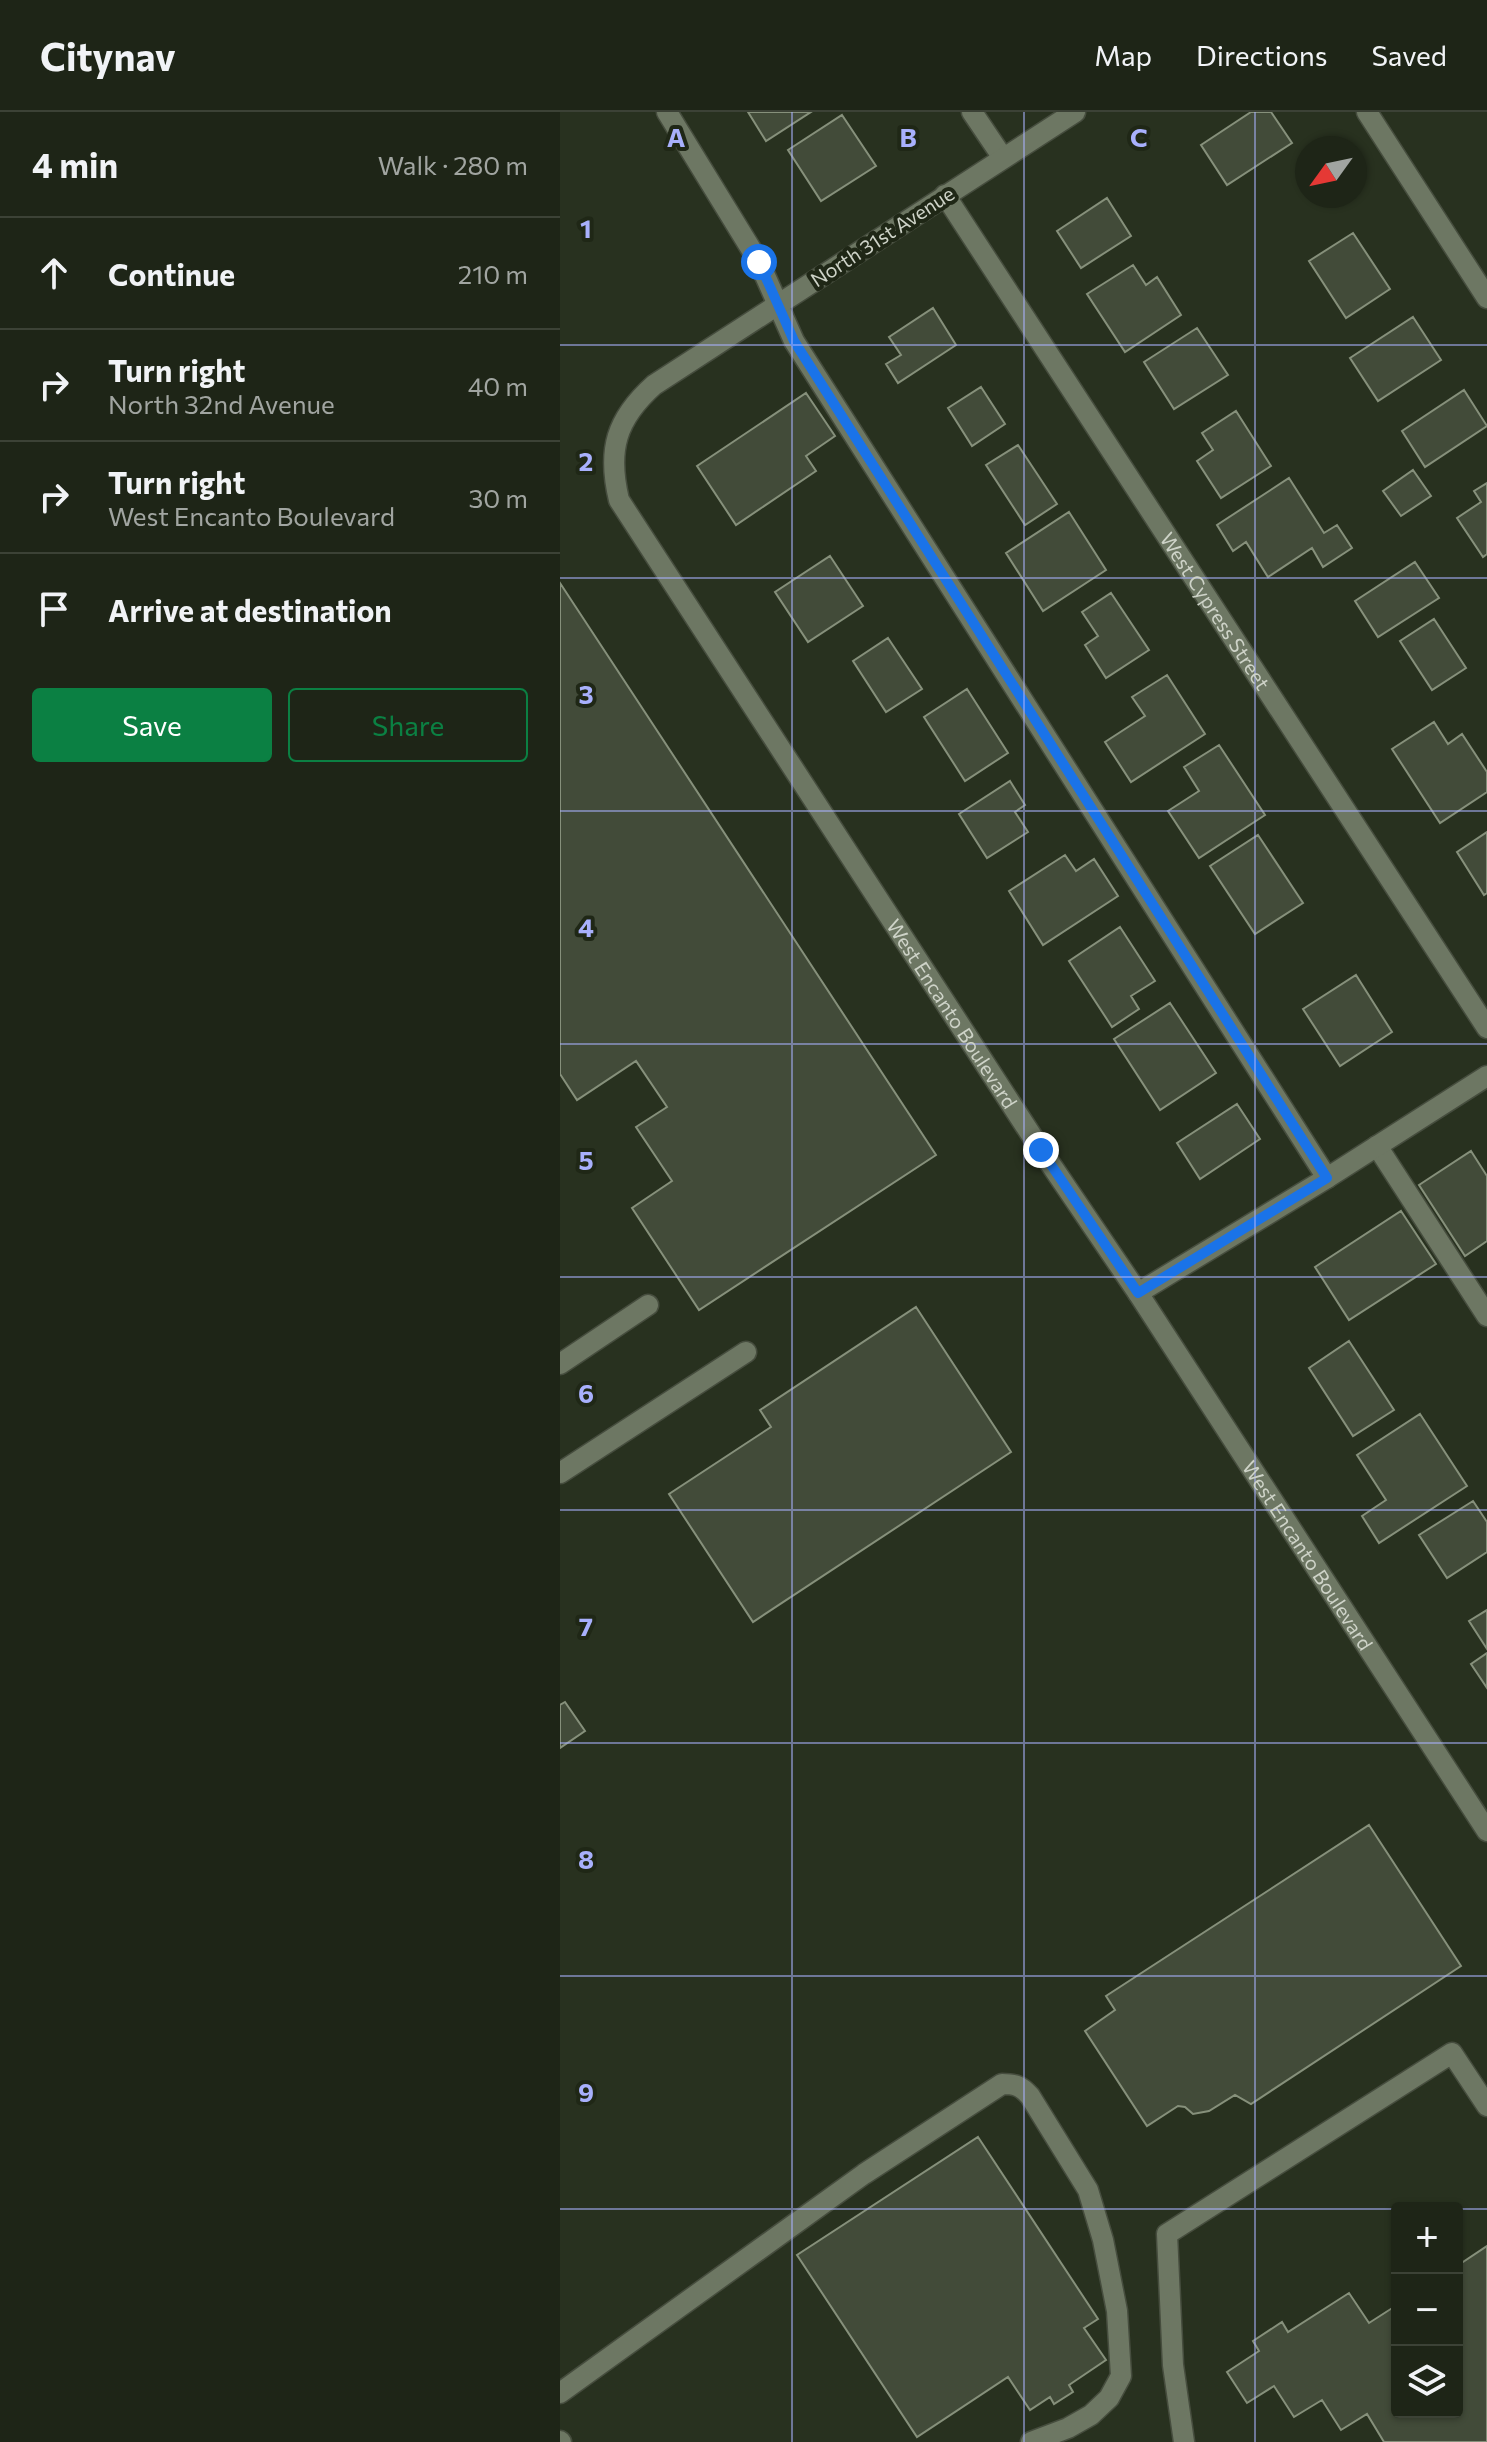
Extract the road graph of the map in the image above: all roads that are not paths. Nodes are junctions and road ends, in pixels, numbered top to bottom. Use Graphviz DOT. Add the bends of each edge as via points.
graph roads {
  1 [pos="667,112"];
  2 [pos="972,112"];
  3 [pos="1075,112"];
  4 [pos="1367,112"];
  5 [pos="1003,158"];
  6 [pos="945,195"];
  7 [pos="1487,298"];
  8 [pos="777,303"];
  9 [pos="621,426"];
  10 [pos="1487,1028"];
  11 [pos="1487,1076"];
  12 [pos="1377,1146"];
  13 [pos="1327,1178"];
  14 [pos="1138,1293"];
  15 [pos="648,1305"];
  16 [pos="1487,1316"];
  17 [pos="746,1352"];
  18 [pos="560,1364"];
  19 [pos="560,1473"];
  20 [pos="1487,1831"];
  21 [pos="1487,2106"];
  22 [pos="560,2393"];
  23 [pos="1031,2442"];
  24 [pos="1184,2442"];
  1 -- 8 [label="street" via="759,262"];
  2 -- 5 [label="street"];
  3 -- 5 [label="street, North 31st Avenue"];
  4 -- 7 [label="street"];
  5 -- 6 [label="street, North 31st Avenue"];
  6 -- 8 [label="street, North 31st Avenue"];
  6 -- 10 [label="street, West Cypress Street"];
  8 -- 9 [label="street, North 31st Avenue" via="654,385"];
  8 -- 13 [label="street" via="794,341"];
  9 -- 14 [label="street, West Encanto Boulevard" via="612,460 614,480 633,526"];
  11 -- 12 [label="street"];
  12 -- 13 [label="street"];
  12 -- 16 [label="street"];
  13 -- 14 [label="street"];
  14 -- 20 [label="street, West Encanto Boulevard"];
  15 -- 18 [label="street"];
  17 -- 19 [label="street"];
  21 -- 24 [label="street" via="1452,2053 1167,2234 1173,2365"];
  22 -- 23 [label="street" via="864,2174 1002,2084 1013,2084 1030,2096 1088,2190 1103,2240 1121,2354 1121,2376 1109,2398 1068,2428"];
}
